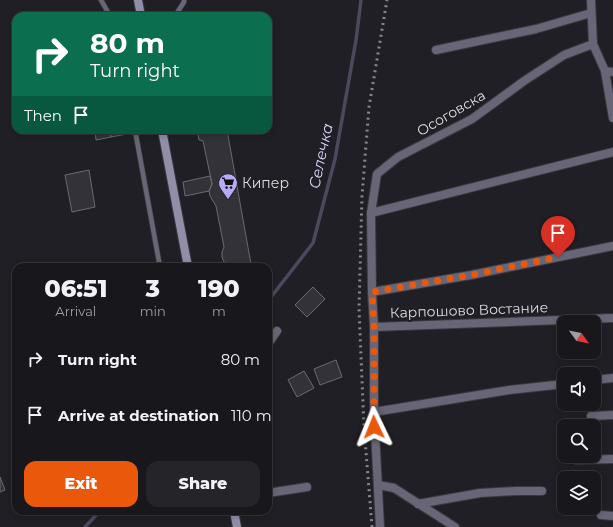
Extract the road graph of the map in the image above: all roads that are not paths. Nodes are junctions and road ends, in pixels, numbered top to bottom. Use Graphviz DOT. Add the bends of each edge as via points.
graph roads {
  1 [pos="101,0"];
  2 [pos="138,0"];
  3 [pos="184,0"];
  4 [pos="591,0"];
  5 [pos="108,12"];
  6 [pos="140,12"];
  7 [pos="178,12"];
  8 [pos="591,13"];
  9 [pos="593,44"];
  10 [pos="436,50"];
  11 [pos="609,71"];
  12 [pos="613,118"];
  13 [pos="136,134"];
  14 [pos="163,134"];
  15 [pos="613,152"];
  16 [pos="371,213"];
  17 [pos="613,246"];
  18 [pos="159,263"];
  19 [pos="187,263"];
  20 [pos="372,292"];
  21 [pos="613,318"];
  22 [pos="374,327"];
  23 [pos="278,331"];
  24 [pos="272,339"];
  25 [pos="613,378"];
  26 [pos="601,379"];
  27 [pos="557,385"];
  28 [pos="374,412"];
  29 [pos="613,415"];
  30 [pos="591,416"];
  31 [pos="601,459"];
  32 [pos="613,459"];
  33 [pos="378,486"];
  34 [pos="307,487"];
  35 [pos="542,491"];
  36 [pos="272,492"];
  37 [pos="418,504"];
  38 [pos="235,515"];
  39 [pos="601,515"];
  40 [pos="613,516"];
  41 [pos="237,527"];
  42 [pos="380,527"];
  43 [pos="455,527"];
  1 -- 5 [label="lane"];
  2 -- 6 [label="main road"];
  3 -- 7 [label="lane"];
  4 -- 8 [label="street"];
  8 -- 9 [label="street"];
  8 -- 10 [label="street" via="536,29"];
  9 -- 11 [label="street"];
  9 -- 16 [label="street, Осоговска" via="564,55 472,119 398,157 378,174"];
  11 -- 12 [label="street"];
  13 -- 18 [label="lane"];
  14 -- 19 [label="main road"];
  15 -- 16 [label="street"];
  16 -- 20 [label="street, Осоговска"];
  17 -- 20 [label="street, Карпошово Востание"];
  20 -- 22 [label="street, Карпошово Востание"];
  21 -- 22 [label="street, Карпошово Востание"];
  22 -- 28 [label="street, Карпошово Востание"];
  23 -- 24 [label="street"];
  25 -- 26 [label="street"];
  27 -- 28 [label="street"];
  28 -- 33 [label="street, Карпошово Востание"];
  29 -- 30 [label="street"];
  31 -- 32 [label="street"];
  33 -- 37 [label="street" via="394,488"];
  33 -- 42 [label="street, Карпошово Востание"];
  34 -- 36 [label="street"];
  35 -- 37 [label="street" via="480,493"];
  37 -- 43 [label="street"];
  38 -- 41 [label="main road"];
  39 -- 40 [label="street"];
}
